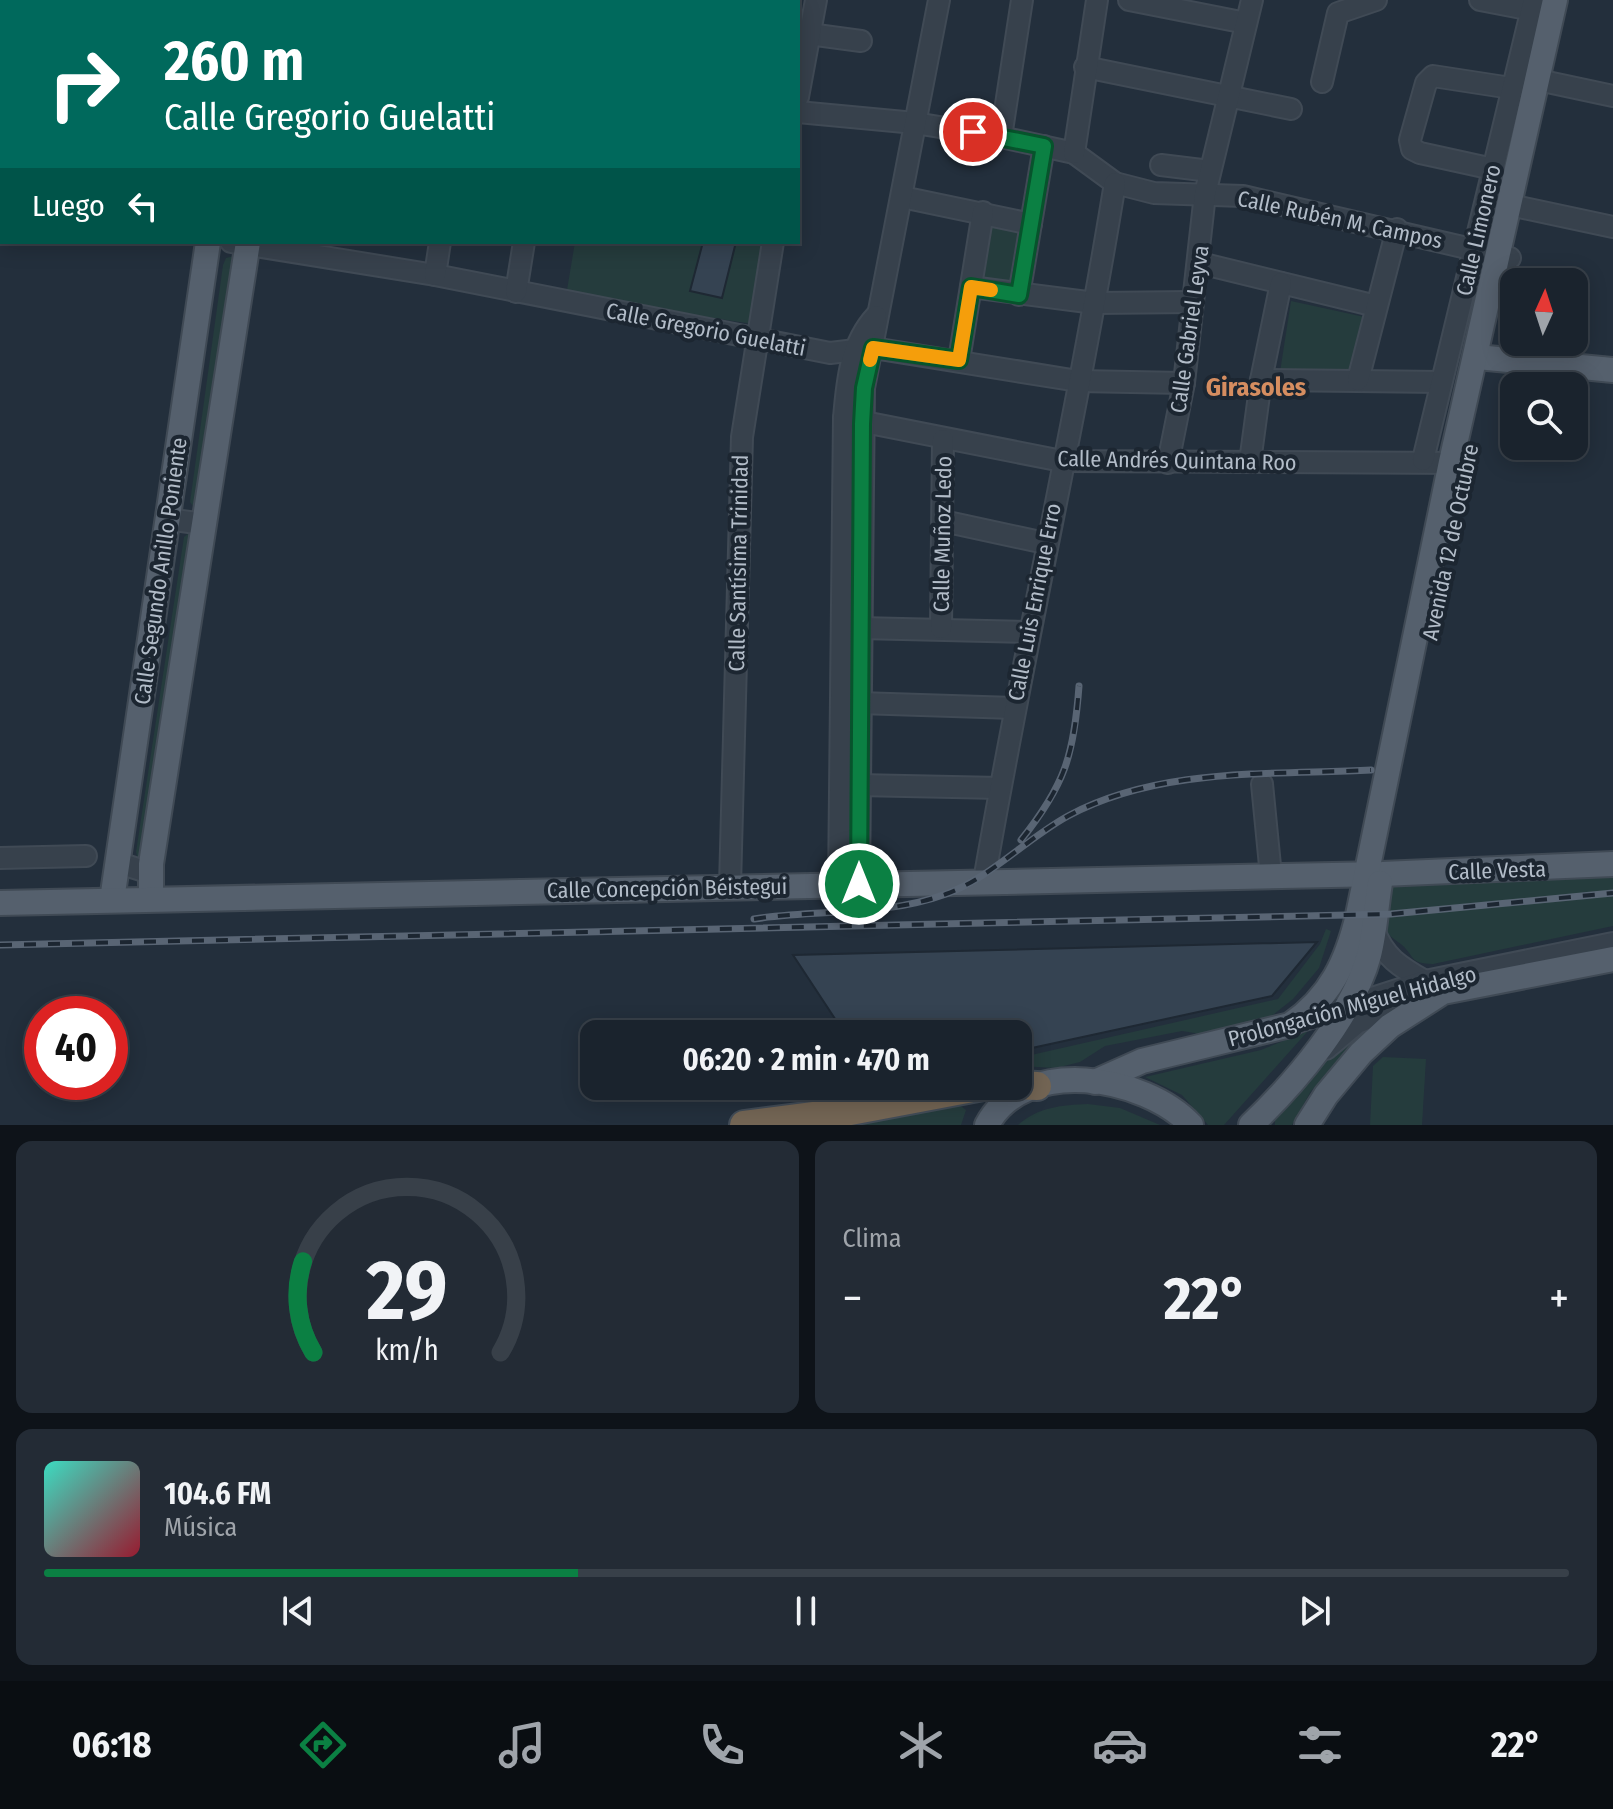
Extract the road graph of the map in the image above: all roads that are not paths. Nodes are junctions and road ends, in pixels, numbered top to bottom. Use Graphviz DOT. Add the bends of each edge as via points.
graph roads {
  1 [pos="939,0"];
  2 [pos="1022,0"];
  3 [pos="1097,0"];
  4 [pos="1129,0"];
  5 [pos="1252,0"];
  6 [pos="1376,0"];
  7 [pos="1480,0"];
  8 [pos="1173,5"];
  9 [pos="1548,5"];
  10 [pos="809,16"];
  11 [pos="1246,23"];
  12 [pos="861,41"];
  13 [pos="1085,67"];
  14 [pos="800,82"];
  15 [pos="1322,82"];
  16 [pos="1544,82"];
  17 [pos="1511,88"];
  18 [pos="1227,95"];
  19 [pos="1613,96"];
  20 [pos="1291,109"];
  21 [pos="800,112"];
  22 [pos="915,123"];
  23 [pos="1001,137"];
  24 [pos="1044,146"];
  25 [pos="1074,153"];
  26 [pos="1161,165"];
  27 [pos="1493,169"];
  28 [pos="1210,171"];
  29 [pos="1115,183"];
  30 [pos="1205,194"];
  31 [pos="902,197"];
  32 [pos="1516,206"];
  33 [pos="983,212"];
  34 [pos="1031,224"];
  35 [pos="1613,227"];
  36 [pos="1397,229"];
  37 [pos="208,244"];
  38 [pos="242,244"];
  39 [pos="248,244"];
  40 [pos="440,244"];
  41 [pos="524,244"];
  42 [pos="773,244"];
  43 [pos="1495,253"];
  44 [pos="1200,263"];
  45 [pos="435,275"];
  46 [pos="1281,283"];
  47 [pos="971,287"];
  48 [pos="516,292"];
  49 [pos="1019,295"];
  50 [pos="1193,302"];
  51 [pos="1095,303"];
  52 [pos="1376,306"];
  53 [pos="759,341"];
  54 [pos="864,350"];
  55 [pos="1482,357"];
  56 [pos="959,360"];
  57 [pos="1613,370"];
  58 [pos="1261,380"];
  59 [pos="1358,380"];
  60 [pos="1078,381"];
  61 [pos="1441,382"];
  62 [pos="1184,383"];
  63 [pos="853,421"];
  64 [pos="943,440"];
  65 [pos="1423,460"];
  66 [pos="1062,461"];
  67 [pos="1250,462"];
  68 [pos="1459,462"];
  69 [pos="1168,463"];
  70 [pos="167,519"];
  71 [pos="943,521"];
  72 [pos="204,524"];
  73 [pos="1045,543"];
  74 [pos="860,628"];
  75 [pos="941,628"];
  76 [pos="1029,632"];
  77 [pos="859,703"];
  78 [pos="1014,708"];
  79 [pos="1262,784"];
  80 [pos="858,785"];
  81 [pos="1000,788"];
  82 [pos="86,856"];
  83 [pos="0,858"];
  84 [pos="119,863"];
  85 [pos="151,864"];
  86 [pos="1613,864"];
  87 [pos="1374,874"];
  88 [pos="1338,875"];
  89 [pos="1271,876"];
  90 [pos="984,881"];
  91 [pos="849,884"];
  92 [pos="730,886"];
  93 [pos="151,899"];
  94 [pos="1361,899"];
  95 [pos="112,900"];
  96 [pos="0,903"];
  97 [pos="1374,930"];
  98 [pos="1613,943"];
  99 [pos="1613,959"];
  100 [pos="1434,986"];
  101 [pos="1348,1007"];
  102 [pos="1290,1025"];
  103 [pos="1301,1069"];
  104 [pos="1095,1082"];
  105 [pos="1032,1086"];
  106 [pos="839,1100"];
  107 [pos="1007,1100"];
  108 [pos="744,1125"];
  109 [pos="987,1125"];
  110 [pos="1191,1125"];
  111 [pos="1251,1125"];
  112 [pos="1307,1125"];
  1 -- 22 [label="street"];
  2 -- 23 [label="street"];
  3 -- 13 [label="street"];
  4 -- 8 [label="street"];
  5 -- 11 [label="street, Calle Gabriel Leyva"];
  6 -- 15 [label="street" via="1338,13"];
  7 -- 9 [label="street"];
  8 -- 11 [label="street"];
  9 -- 16 [label="main road, Avenida 12 de Octubre"];
  9 -- 17 [label="street, Calle Limonero"];
  10 -- 12 [label="street"];
  10 -- 14 [label="street"];
  11 -- 18 [label="street, Calle Gabriel Leyva"];
  13 -- 18 [label="street"];
  13 -- 25 [label="street"];
  16 -- 19 [label="street"];
  16 -- 32 [label="main road, Avenida 12 de Octubre"];
  17 -- 27 [label="street, Calle Limonero"];
  17 -- 27 [label="street" via="1433,76 1426,83 1410,140 1420,153"];
  18 -- 20 [label="street"];
  18 -- 28 [label="street, Calle Gabriel Leyva"];
  21 -- 22 [label="street, Calle Rubén M. Campos"];
  22 -- 23 [label="street, Calle Rubén M. Campos"];
  22 -- 31 [label="street"];
  23 -- 24 [label="street, Calle Rubén M. Campos"];
  24 -- 25 [label="street, Calle Rubén M. Campos"];
  24 -- 34 [label="street"];
  25 -- 29 [label="street, Calle Rubén M. Campos"];
  26 -- 28 [label="street"];
  27 -- 43 [label="street, Calle Limonero"];
  28 -- 30 [label="street, Calle Gabriel Leyva"];
  29 -- 30 [label="street, Calle Rubén M. Campos" via="1154,193"];
  29 -- 51 [label="street, Calle Luis Enrique Erro"];
  30 -- 36 [label="street, Calle Rubén M. Campos" via="1243,196"];
  30 -- 44 [label="street, Calle Gabriel Leyva"];
  31 -- 33 [label="street"];
  31 -- 54 [label="street"];
  32 -- 35 [label="street"];
  32 -- 43 [label="main road, Avenida 12 de Octubre"];
  33 -- 34 [label="street"];
  33 -- 47 [label="street"];
  34 -- 49 [label="street"];
  36 -- 43 [label="street, Calle Rubén M. Campos"];
  36 -- 52 [label="street"];
  37 -- 70 [label="main road, Calle Segundo Anillo Poniente"];
  38 -- 72 [label="main road, Calle Segundo Anillo Poniente"];
  39 -- 45 [label="street, Calle Gregorio Guelatti"];
  40 -- 45 [label="street"];
  41 -- 48 [label="street"];
  42 -- 53 [label="street, Calle Santísima Trinidad"];
  43 -- 55 [label="main road, Avenida 12 de Octubre"];
  43 -- 61 [label="street, Calle Limonero"];
  44 -- 46 [label="street"];
  44 -- 50 [label="street, Calle Gabriel Leyva"];
  45 -- 48 [label="street, Calle Gregorio Guelatti"];
  46 -- 52 [label="street"];
  46 -- 58 [label="street"];
  47 -- 49 [label="street"];
  47 -- 56 [label="street"];
  48 -- 53 [label="street, Calle Gregorio Guelatti"];
  49 -- 51 [label="street"];
  50 -- 51 [label="street"];
  50 -- 62 [label="street, Calle Gabriel Leyva"];
  51 -- 60 [label="street, Calle Luis Enrique Erro"];
  52 -- 59 [label="street"];
  53 -- 54 [label="street, Calle Gregorio Guelatti" via="830,353"];
  53 -- 92 [label="street, Calle Santísima Trinidad" via="742,437"];
  54 -- 56 [label="street, Calle Gregorio Guelatti"];
  54 -- 63 [label="street"];
  55 -- 57 [label="main road"];
  55 -- 68 [label="main road, Avenida 12 de Octubre"];
  56 -- 60 [label="street, Calle Gregorio Guelatti"];
  58 -- 59 [label="street"];
  58 -- 67 [label="street"];
  59 -- 61 [label="street"];
  60 -- 62 [label="street, Calle Gregorio Guelatti"];
  60 -- 66 [label="street, Calle Luis Enrique Erro"];
  61 -- 65 [label="street, Calle Limonero"];
  62 -- 69 [label="street, Calle Gabriel Leyva"];
  63 -- 64 [label="street, Calle Andrés Quintana Roo"];
  63 -- 74 [label="street"];
  63 -- 91 [label="street"];
  64 -- 66 [label="street, Calle Andrés Quintana Roo"];
  64 -- 71 [label="street, Calle Muñoz Ledo"];
  65 -- 67 [label="street, Calle Andrés Quintana Roo"];
  65 -- 68 [label="street, Calle Andrés Quintana Roo"];
  66 -- 69 [label="street, Calle Andrés Quintana Roo"];
  66 -- 73 [label="street, Calle Luis Enrique Erro"];
  67 -- 69 [label="street, Calle Andrés Quintana Roo"];
  68 -- 87 [label="main road, Avenida 12 de Octubre"];
  70 -- 72 [label="street"];
  70 -- 84 [label="main road, Calle Segundo Anillo Poniente"];
  71 -- 73 [label="street"];
  71 -- 75 [label="street, Calle Muñoz Ledo"];
  72 -- 85 [label="main road, Calle Segundo Anillo Poniente"];
  73 -- 76 [label="street, Calle Luis Enrique Erro"];
  74 -- 75 [label="street"];
  74 -- 77 [label="street"];
  75 -- 76 [label="street"];
  76 -- 78 [label="street, Calle Luis Enrique Erro"];
  77 -- 78 [label="street"];
  77 -- 80 [label="street"];
  78 -- 81 [label="street, Calle Luis Enrique Erro"];
  79 -- 89 [label="street"];
  80 -- 81 [label="street"];
  80 -- 91 [label="street"];
  81 -- 90 [label="street, Calle Luis Enrique Erro"];
  82 -- 83 [label="street"];
  84 -- 85 [label="street" via="144,871"];
  84 -- 95 [label="main road, Calle Segundo Anillo Poniente"];
  85 -- 93 [label="main road, Calle Segundo Anillo Poniente"];
  86 -- 87 [label="main road, Calle Vesta"];
  87 -- 88 [label="main road, Calle Concepción Béistegui"];
  87 -- 94 [label="main road, Avenida 12 de Octubre"];
  87 -- 97 [label="main road, Avenida 12 de Octubre"];
  88 -- 89 [label="main road, Calle Concepción Béistegui"];
  88 -- 94 [label="street" via="1353,884"];
  89 -- 90 [label="main road, Calle Concepción Béistegui"];
  90 -- 91 [label="main road, Calle Concepción Béistegui"];
  91 -- 92 [label="main road, Calle Concepción Béistegui"];
  92 -- 93 [label="main road, Calle Concepción Béistegui"];
  93 -- 95 [label="main road, Calle Concepción Béistegui"];
  94 -- 102 [label="main road, Avenida 12 de Octubre" via="1341,973"];
  95 -- 96 [label="main road, Calle Concepción Béistegui"];
  97 -- 100 [label="street" via="1381,949 1398,966"];
  97 -- 101 [label="main road, Avenida 12 de Octubre"];
  98 -- 100 [label="street, Prolongación Miguel Hidalgo"];
  99 -- 100 [label="main road, Prolongación Miguel Hidalgo"];
  100 -- 101 [label="street, Prolongación Miguel Hidalgo"];
  100 -- 103 [label="street, Prolongación Miguel Hidalgo" via="1357,1023"];
  100 -- 112 [label="main road" via="1361,1053"];
  101 -- 102 [label="street, Prolongación Miguel Hidalgo"];
  101 -- 103 [label="main road, Avenida 12 de Octubre"];
  102 -- 104 [label="main road, Prolongación Miguel Hidalgo" via="1142,1061"];
  103 -- 111 [label="main road, Prolongación Miguel Hidalgo"];
  104 -- 105 [label="main road"];
  104 -- 110 [label="main road" via="1154,1098"];
  106 -- 108 [label="highway"];
  107 -- 109 [label="main road"];
}
